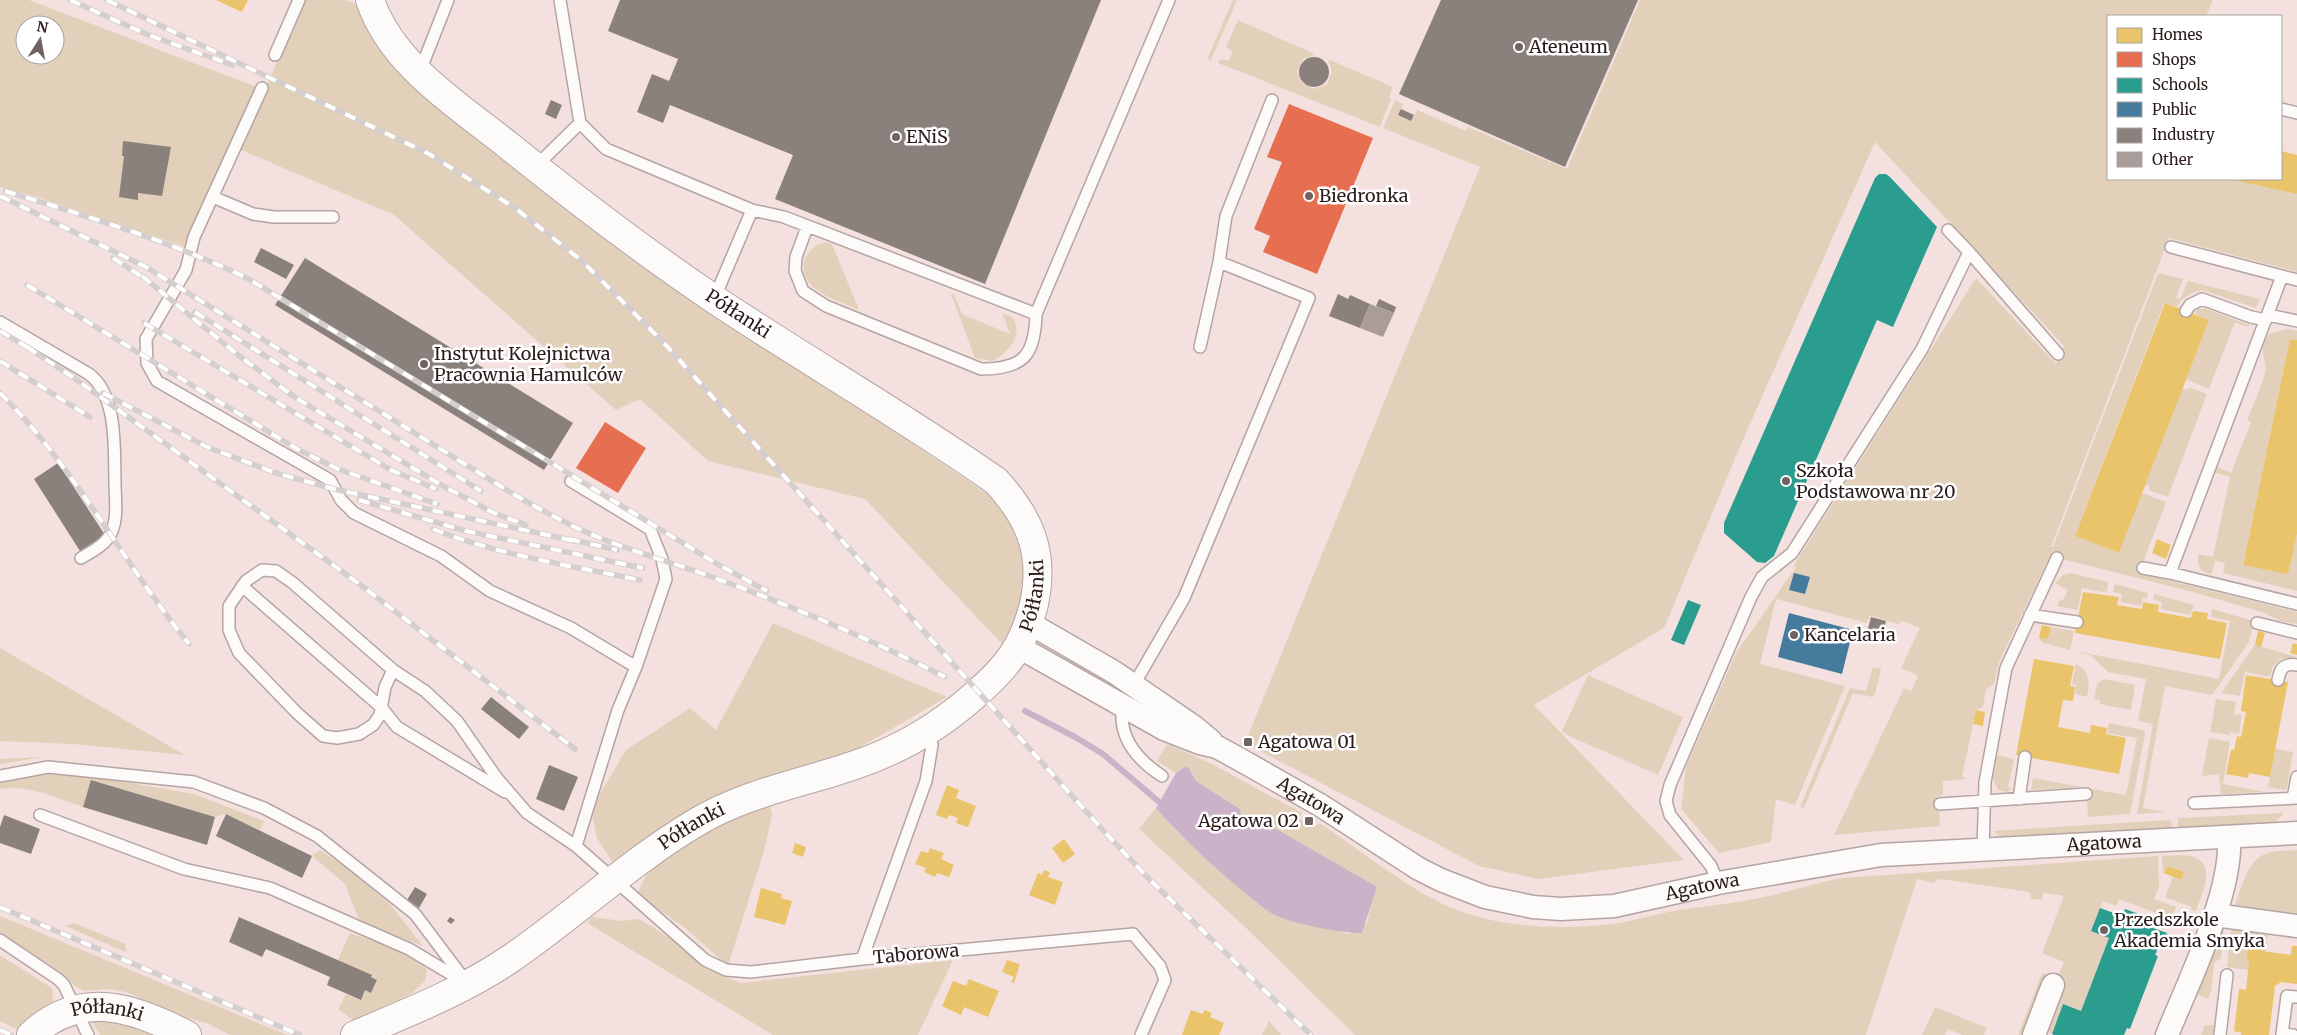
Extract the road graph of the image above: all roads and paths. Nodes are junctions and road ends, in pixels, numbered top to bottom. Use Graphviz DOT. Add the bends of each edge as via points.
graph roads {
  1 [pos="299,0"];
  2 [pos="370,0"];
  3 [pos="448,0"];
  4 [pos="560,0"];
  5 [pos="1169,0"];
  6 [pos="275,56"];
  7 [pos="419,73"];
  8 [pos="262,88"];
  9 [pos="1272,100"];
  10 [pos="2282,109"];
  11 [pos="2297,113"];
  12 [pos="580,123"];
  13 [pos="535,167"];
  14 [pos="213,197"];
  15 [pos="752,210"];
  16 [pos="333,217"];
  17 [pos="807,227"];
  18 [pos="1948,230"];
  19 [pos="2171,248"];
  20 [pos="1969,252"];
  21 [pos="1219,262"];
  22 [pos="2282,276"];
  23 [pos="2297,280"];
  24 [pos="714,299"];
  25 [pos="2186,311"];
  26 [pos="1036,314"];
  27 [pos="2267,317"];
  28 [pos="2297,321"];
  29 [pos="0,322"];
  30 [pos="1200,347"];
  31 [pos="2058,354"];
  32 [pos="571,481"];
  33 [pos="81,558"];
  34 [pos="2057,558"];
  35 [pos="2143,568"];
  36 [pos="2170,573"];
  37 [pos="242,586"];
  38 [pos="2297,604"];
  39 [pos="2030,614"];
  40 [pos="2077,622"];
  41 [pos="2257,623"];
  42 [pos="2297,633"];
  43 [pos="1024,635"];
  44 [pos="2297,665"];
  45 [pos="636,667"];
  46 [pos="393,670"];
  47 [pos="2278,680"];
  48 [pos="1134,685"];
  49 [pos="1122,704"];
  50 [pos="382,707"];
  51 [pos="928,731"];
  52 [pos="1217,747"];
  53 [pos="2025,757"];
  54 [pos="0,776"];
  55 [pos="1162,776"];
  56 [pos="2297,777"];
  57 [pos="2086,794"];
  58 [pos="515,798"];
  59 [pos="2295,798"];
  60 [pos="2018,799"];
  61 [pos="1983,801"];
  62 [pos="2194,803"];
  63 [pos="1940,804"];
  64 [pos="40,815"];
  65 [pos="2297,833"];
  66 [pos="2229,837"];
  67 [pos="576,846"];
  68 [pos="1983,850"];
  69 [pos="615,880"];
  70 [pos="1718,883"];
  71 [pos="2215,916"];
  72 [pos="2297,926"];
  73 [pos="0,940"];
  74 [pos="862,959"];
  75 [pos="2227,975"];
  76 [pos="467,983"];
  77 [pos="2053,985"];
  78 [pos="2297,997"];
  79 [pos="76,1009"];
  80 [pos="31,1035"];
  81 [pos="88,1035"];
  82 [pos="187,1035"];
  83 [pos="355,1035"];
  84 [pos="1141,1035"];
  85 [pos="2034,1035"];
  86 [pos="2167,1035"];
  87 [pos="2220,1035"];
  88 [pos="2293,1035"];
  1 -- 6 [label="lane"];
  2 -- 7 [label="street, Półłanki" via="392,41"];
  3 -- 7 [label="lane"];
  4 -- 12 [label="lane"];
  5 -- 26 [label="lane"];
  7 -- 13 [label="street, Półłanki"];
  8 -- 14 [label="lane"];
  9 -- 21 [label="lane" via="1226,216"];
  10 -- 11 [label="lane"];
  12 -- 13 [label="lane"];
  12 -- 15 [label="lane" via="606,149"];
  13 -- 24 [label="street, Półłanki"];
  14 -- 16 [label="lane" via="252,214"];
  14 -- 45 [label="lane" via="194,237 186,270 146,339 147,363 156,381 330,480 341,500 354,513 432,552 490,591 571,628"];
  15 -- 17 [label="lane"];
  15 -- 24 [label="lane"];
  17 -- 26 [label="lane"];
  17 -- 26 [label="lane" via="795,271 803,291 826,306 981,369 1002,369 1029,353 1035,335"];
  18 -- 20 [label="lane"];
  19 -- 22 [label="lane"];
  20 -- 31 [label="lane"];
  20 -- 70 [label="lane" via="1922,349 1902,382 1792,553 1762,577 1670,784 1666,801 1670,815 1711,866"];
  21 -- 30 [label="lane"];
  21 -- 48 [label="lane" via="1309,298 1184,598"];
  22 -- 23 [label="lane"];
  22 -- 27 [label="lane"];
  24 -- 43 [label="street, Półłanki" via="996,481 1023,513 1037,556 1037,588"];
  25 -- 27 [label="lane" via="2202,299 2251,317"];
  27 -- 28 [label="lane"];
  27 -- 36 [label="lane"];
  29 -- 33 [label="lane" via="99,381 106,398 115,448 113,529 108,540"];
  32 -- 45 [label="lane" via="650,530 662,559 666,580"];
  34 -- 39 [label="lane"];
  35 -- 36 [label="lane"];
  36 -- 38 [label="lane"];
  37 -- 46 [label="lane" via="262,570 276,571"];
  37 -- 50 [label="lane"];
  37 -- 50 [label="lane" via="229,606 229,630 239,653 323,736 336,738 359,734 373,725"];
  39 -- 40 [label="lane"];
  39 -- 61 [label="lane" via="2006,668"];
  41 -- 42 [label="lane"];
  43 -- 48 [label="street, Agatowa"];
  43 -- 49 [label="street, Agatowa"];
  43 -- 51 [label="street, Półłanki" via="1006,665"];
  44 -- 47 [label="lane" via="2281,669"];
  45 -- 67 [label="lane" via="618,710"];
  46 -- 50 [label="lane" via="385,687"];
  46 -- 58 [label="lane" via="425,691 457,722"];
  48 -- 49 [label="lane"];
  48 -- 52 [label="street, Agatowa"];
  49 -- 52 [label="street, Agatowa" via="1164,728"];
  49 -- 55 [label="lane" via="1120,721 1123,734 1148,766"];
  50 -- 58 [label="lane" via="397,727"];
  51 -- 69 [label="street, Półłanki" via="872,759 718,811 683,831"];
  51 -- 74 [label="lane" via="932,745 926,781"];
  52 -- 70 [label="street, Agatowa" via="1320,805 1419,869 1485,897 1561,909 1588,908 1614,906"];
  53 -- 60 [label="lane"];
  54 -- 76 [label="lane" via="48,767 194,782 264,808 317,836 415,914"];
  56 -- 59 [label="lane"];
  57 -- 60 [label="lane"];
  58 -- 67 [label="lane, Taborowa" via="527,813"];
  59 -- 62 [label="lane"];
  60 -- 61 [label="lane"];
  61 -- 63 [label="lane"];
  61 -- 68 [label="lane"];
  64 -- 76 [label="lane" via="184,869 270,888 409,949"];
  65 -- 66 [label="street, Agatowa"];
  66 -- 68 [label="street, Agatowa"];
  66 -- 71 [label="street" via="2228,861"];
  67 -- 69 [label="lane, Taborowa"];
  68 -- 70 [label="street, Agatowa" via="1881,855"];
  69 -- 74 [label="lane, Taborowa" via="704,960 726,970 751,972"];
  69 -- 76 [label="street, Półłanki" via="510,958"];
  71 -- 72 [label="street"];
  71 -- 86 [label="street"];
  73 -- 79 [label="lane" via="58,979"];
  74 -- 84 [label="lane, Taborowa" via="1133,934 1160,966 1164,980"];
  75 -- 87 [label="lane"];
  76 -- 83 [label="street, Półłanki"];
  77 -- 85 [label="street"];
  78 -- 88 [label="lane" via="2287,996 2282,1034"];
  79 -- 80 [label="street, Półłanki" via="55,1016"];
  79 -- 81 [label="lane"];
  79 -- 82 [label="street, Półłanki" via="100,1006 124,1009 148,1016"];
}
